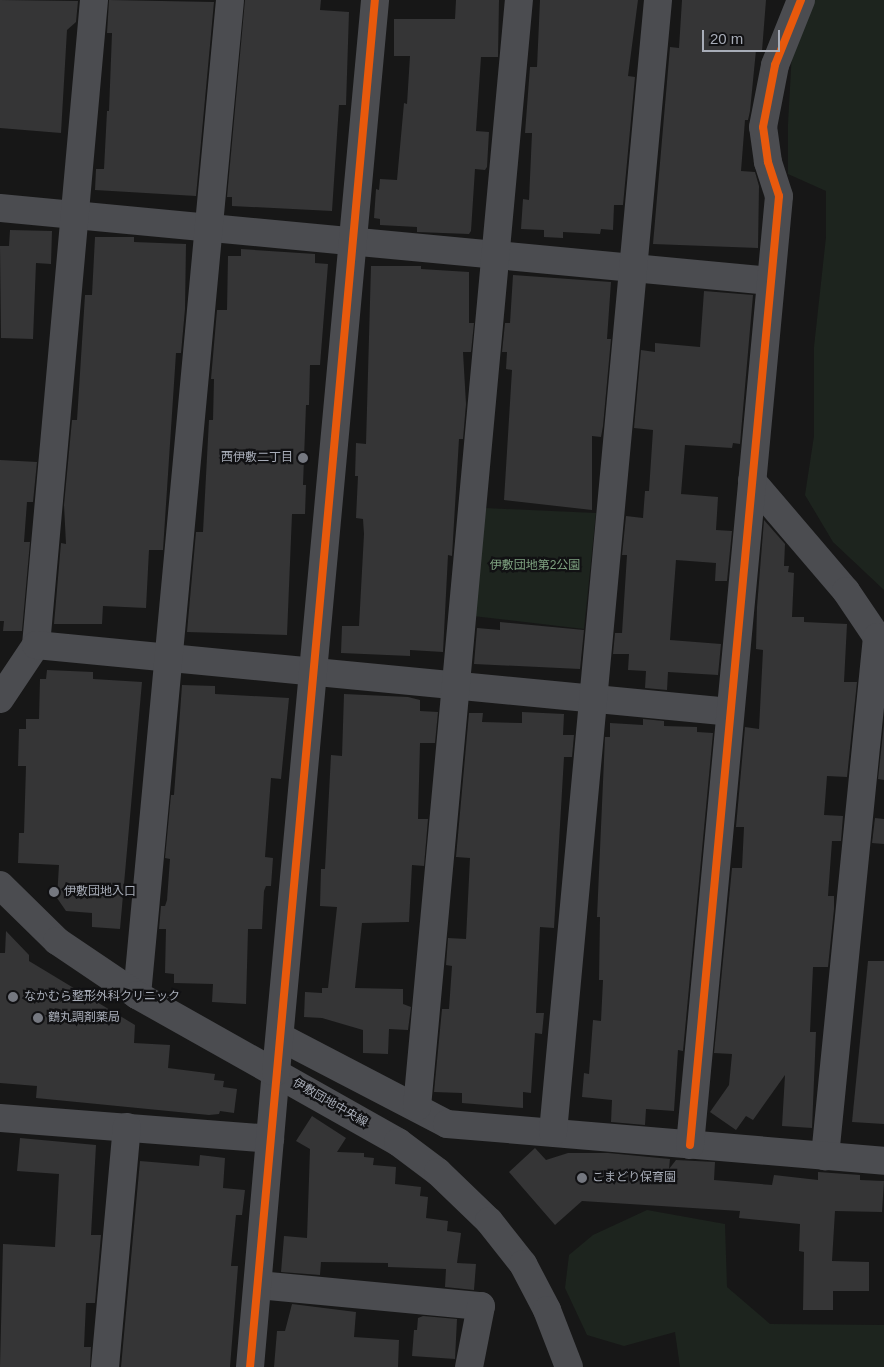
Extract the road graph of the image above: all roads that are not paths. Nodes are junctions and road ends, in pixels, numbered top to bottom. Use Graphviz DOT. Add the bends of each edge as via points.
graph roads {
  1 [pos="94,0"];
  2 [pos="230,0"];
  3 [pos="375,0"];
  4 [pos="519,0"];
  5 [pos="658,0"];
  6 [pos="801,0"];
  7 [pos="0,208"];
  8 [pos="73,214"];
  9 [pos="209,227"];
  10 [pos="352,240"];
  11 [pos="495,254"];
  12 [pos="634,268"];
  13 [pos="771,281"];
  14 [pos="752,481"];
  15 [pos="36,646"];
  16 [pos="171,659"];
  17 [pos="315,674"];
  18 [pos="456,686"];
  19 [pos="0,699"];
  20 [pos="594,699"];
  21 [pos="730,712"];
  22 [pos="0,885"];
  23 [pos="137,995"];
  24 [pos="280,1037"];
  25 [pos="276,1072"];
  26 [pos="417,1107"];
  27 [pos="0,1118"];
  28 [pos="127,1127"];
  29 [pos="553,1132"];
  30 [pos="270,1139"];
  31 [pos="690,1145"];
  32 [pos="825,1156"];
  33 [pos="884,1160"];
  34 [pos="258,1285"];
  35 [pos="105,1367"];
  36 [pos="250,1367"];
  37 [pos="469,1367"];
  38 [pos="569,1367"];
  1 -- 8 [label="street"];
  2 -- 9 [label="street"];
  3 -- 10 [label="street"];
  4 -- 11 [label="street"];
  5 -- 12 [label="street"];
  6 -- 13 [label="street" via="775,65 763,127 768,162 779,196"];
  7 -- 8 [label="street"];
  8 -- 9 [label="street"];
  8 -- 15 [label="street"];
  9 -- 10 [label="street"];
  9 -- 16 [label="street"];
  10 -- 11 [label="street"];
  10 -- 17 [label="street"];
  11 -- 12 [label="street"];
  11 -- 18 [label="street"];
  12 -- 13 [label="street"];
  12 -- 20 [label="street"];
  13 -- 14 [label="street"];
  14 -- 21 [label="street"];
  14 -- 32 [label="street" via="846,591 877,637"];
  15 -- 16 [label="street"];
  15 -- 19 [label="street"];
  16 -- 17 [label="street"];
  16 -- 23 [label="street"];
  17 -- 18 [label="street"];
  17 -- 24 [label="street"];
  18 -- 20 [label="street"];
  18 -- 26 [label="street"];
  20 -- 21 [label="street"];
  20 -- 29 [label="street"];
  21 -- 31 [label="street"];
  22 -- 23 [label="street, 伊敷団地中央線" via="56,941"];
  23 -- 25 [label="street, 伊敷団地中央線"];
  24 -- 25 [label="street"];
  24 -- 26 [label="street"];
  25 -- 30 [label="street"];
  25 -- 38 [label="street, 伊敷団地中央線" via="398,1142 438,1172 489,1221 522,1264 547,1310"];
  26 -- 29 [label="street" via="447,1124"];
  27 -- 28 [label="street"];
  28 -- 30 [label="street"];
  28 -- 35 [label="street"];
  29 -- 31 [label="street"];
  30 -- 34 [label="street"];
  31 -- 32 [label="street"];
  32 -- 33 [label="street"];
  34 -- 36 [label="street"];
  34 -- 37 [label="street" via="480,1306"];
}
